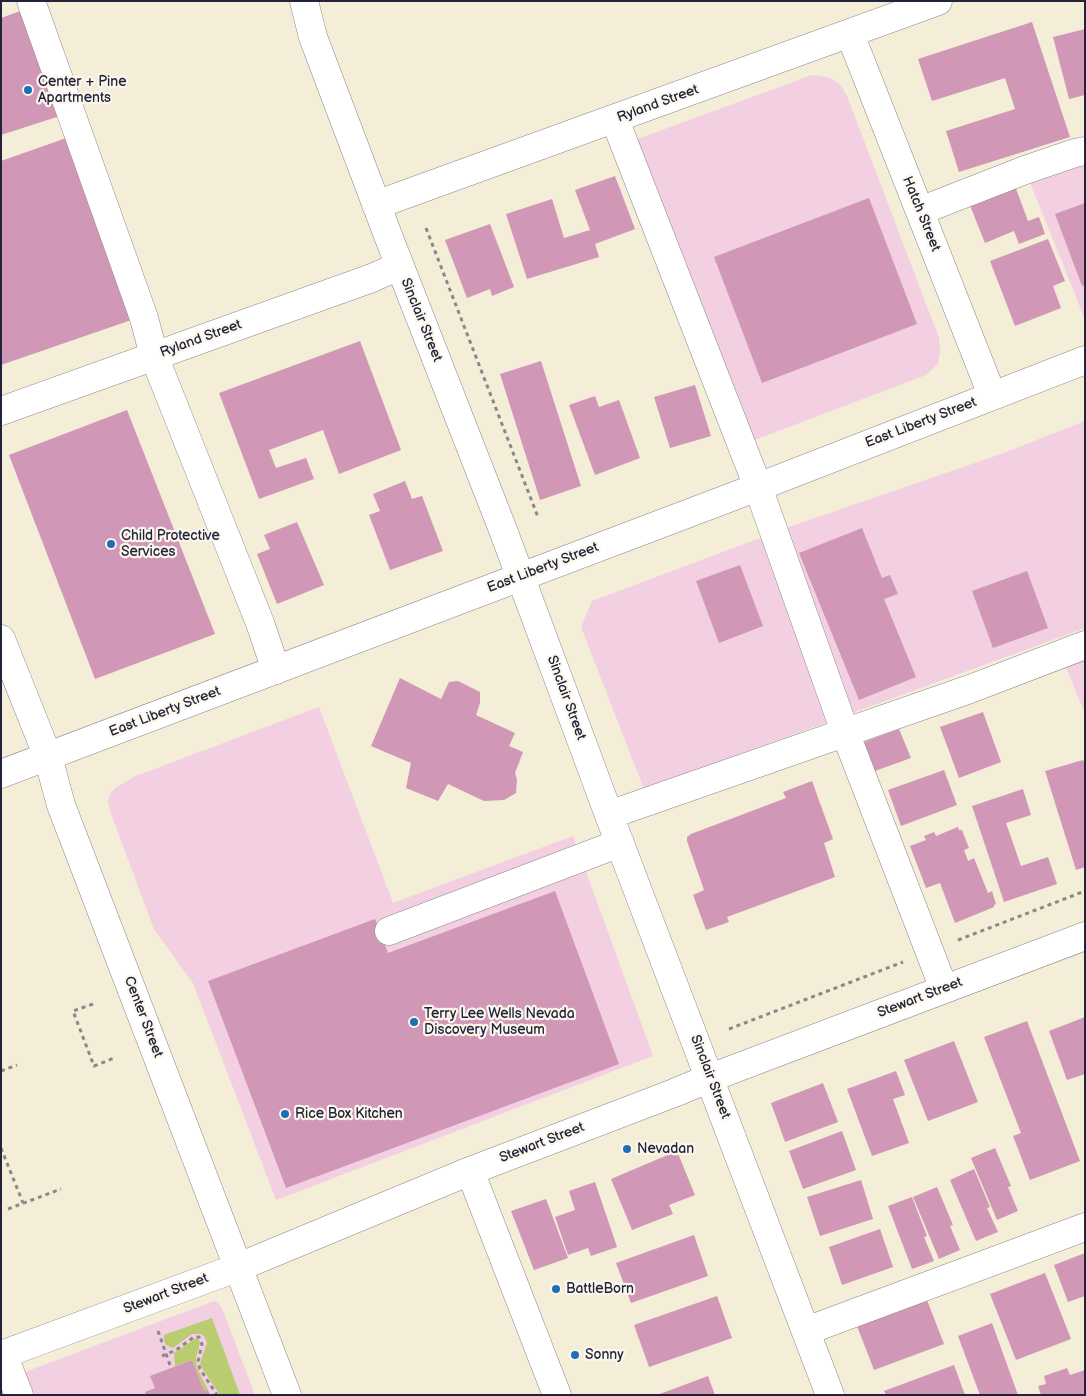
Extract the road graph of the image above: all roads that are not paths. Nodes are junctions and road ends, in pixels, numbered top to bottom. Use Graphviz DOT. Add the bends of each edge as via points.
graph roads {
  1 [pos="31,1"];
  2 [pos="304,1"];
  3 [pos="938,1"];
  4 [pos="850,34"];
  5 [pos="615,120"];
  6 [pos="1085,151"];
  7 [pos="376,205"];
  8 [pos="920,212"];
  9 [pos="399,266"];
  10 [pos="154,356"];
  11 [pos="1085,360"];
  12 [pos="992,395"];
  13 [pos="1,411"];
  14 [pos="758,487"];
  15 [pos="521,577"];
  16 [pos="1,639"];
  17 [pos="1085,645"];
  18 [pos="276,670"];
  19 [pos="845,732"];
  20 [pos="48,757"];
  21 [pos="1,774"];
  22 [pos="609,815"];
  23 [pos="620,843"];
  24 [pos="389,931"];
  25 [pos="1085,936"];
  26 [pos="944,989"];
  27 [pos="710,1078"];
  28 [pos="470,1171"];
  29 [pos="1085,1227"];
  30 [pos="239,1267"];
  31 [pos="806,1331"];
  32 [pos="2,1355"];
  33 [pos="19,1395"];
  34 [pos="287,1395"];
  35 [pos="557,1395"];
  36 [pos="830,1395"];
  1 -- 10 [label="street"];
  2 -- 7 [label="street, Sinclair Street" via="313,37"];
  3 -- 4 [label="street, Ryland Street"];
  4 -- 5 [label="street, Ryland Street"];
  4 -- 8 [label="street, Hatch Street"];
  5 -- 7 [label="street, Ryland Street"];
  5 -- 14 [label="street"];
  6 -- 8 [label="street" via="1025,170"];
  7 -- 9 [label="street, Sinclair Street"];
  8 -- 12 [label="street, Hatch Street"];
  9 -- 10 [label="street, Ryland Street"];
  9 -- 15 [label="street, Sinclair Street"];
  10 -- 13 [label="street, Ryland Street"];
  10 -- 18 [label="street"];
  11 -- 12 [label="street, East Liberty Street"];
  12 -- 14 [label="street, East Liberty Street"];
  14 -- 15 [label="street, East Liberty Street"];
  14 -- 19 [label="street"];
  15 -- 18 [label="street, East Liberty Street"];
  15 -- 22 [label="street, Sinclair Street"];
  16 -- 20 [label="street, Center Street"];
  17 -- 19 [label="street"];
  18 -- 20 [label="street, East Liberty Street"];
  19 -- 22 [label="street"];
  19 -- 26 [label="street"];
  20 -- 21 [label="street, East Liberty Street"];
  20 -- 30 [label="street, Center Street" via="65,814"];
  22 -- 23 [label="street, Sinclair Street"];
  23 -- 24 [label="street"];
  23 -- 27 [label="street, Sinclair Street"];
  25 -- 26 [label="street, Stewart Street"];
  26 -- 27 [label="street, Stewart Street"];
  27 -- 28 [label="street, Stewart Street"];
  27 -- 31 [label="street, Sinclair Street"];
  28 -- 30 [label="street, Stewart Street"];
  28 -- 35 [label="street"];
  29 -- 31 [label="street"];
  30 -- 32 [label="street, Stewart Street"];
  30 -- 34 [label="street, Center Street"];
  31 -- 36 [label="street, Sinclair Street"];
  32 -- 33 [label="street"];
}
